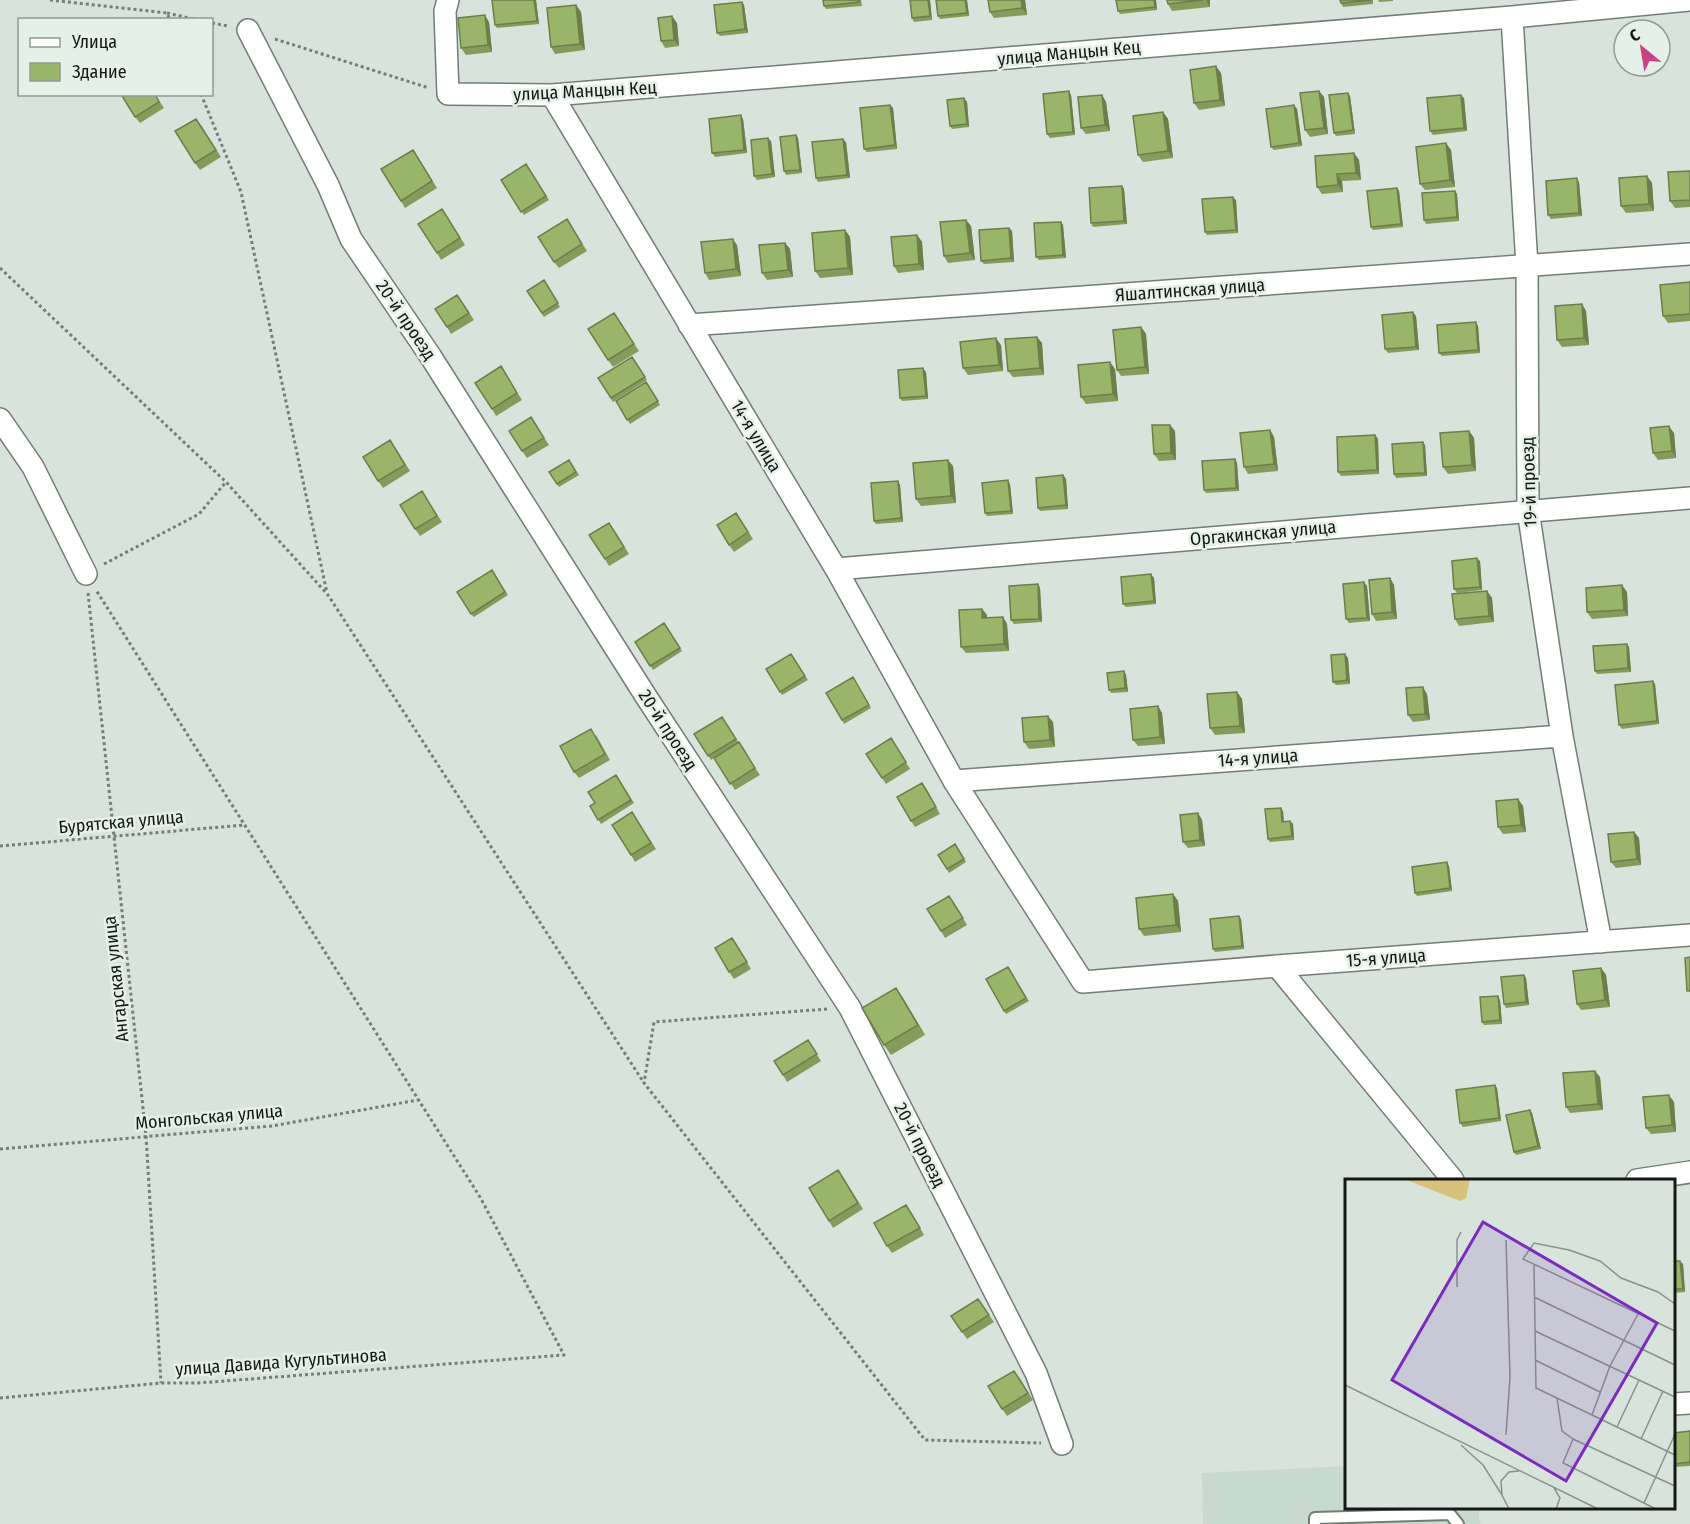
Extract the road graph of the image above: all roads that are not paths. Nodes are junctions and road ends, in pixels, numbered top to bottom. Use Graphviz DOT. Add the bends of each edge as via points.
graph roads {
  1 [pos="448,0"];
  2 [pos="1690,0"];
  3 [pos="1512,17"];
  4 [pos="248,30"];
  5 [pos="552,95"];
  6 [pos="1690,254"];
  7 [pos="1527,266"];
  8 [pos="689,325"];
  9 [pos="0,419"];
  10 [pos="1690,498"];
  11 [pos="1528,510"];
  12 [pos="836,569"];
  13 [pos="86,574"];
  14 [pos="1562,736"];
  15 [pos="954,781"];
  16 [pos="1690,935"];
  17 [pos="1601,942"];
  18 [pos="1277,966"];
  19 [pos="1083,982"];
  20 [pos="1690,1172"];
  21 [pos="1452,1179"];
  22 [pos="1644,1179"];
  23 [pos="1690,1403"];
  24 [pos="1675,1404"];
  25 [pos="1062,1444"];
  26 [pos="1315,1524"];
  27 [pos="1458,1524"];
  1 -- 5 [label="street, улица Манцын Кец" via="448,94"];
  2 -- 3 [label="street, улица Манцын Кец"];
  3 -- 5 [label="street, улица Манцын Кец"];
  3 -- 7 [label="street, 19-й проезд"];
  4 -- 25 [label="street, 20-й проезд" via="328,185 351,239 850,1008 1036,1373"];
  5 -- 8 [label="street, 14-я улица"];
  6 -- 7 [label="street, Яшалтинская улица"];
  7 -- 8 [label="street, Яшалтинская улица"];
  7 -- 11 [label="street, 19-й проезд"];
  8 -- 12 [label="street, 14-я улица"];
  9 -- 13 [label="street" via="33,467"];
  10 -- 11 [label="street, Оргакинская улица"];
  11 -- 12 [label="street, Оргакинская улица"];
  11 -- 14 [label="street, 19-й проезд"];
  12 -- 15 [label="street, 14-я улица"];
  14 -- 15 [label="street, 14-я улица"];
  14 -- 17 [label="street, 19-й проезд"];
  15 -- 19 [label="street, 14-я улица"];
  16 -- 17 [label="street, 15-я улица"];
  17 -- 18 [label="street, 15-я улица"];
  18 -- 19 [label="street, 15-я улица"];
  18 -- 21 [label="street"];
  20 -- 22 [label="street"];
  23 -- 24 [label="street"];
  26 -- 27 [label="lane" via="1315,1518 1450,1514"];
}
